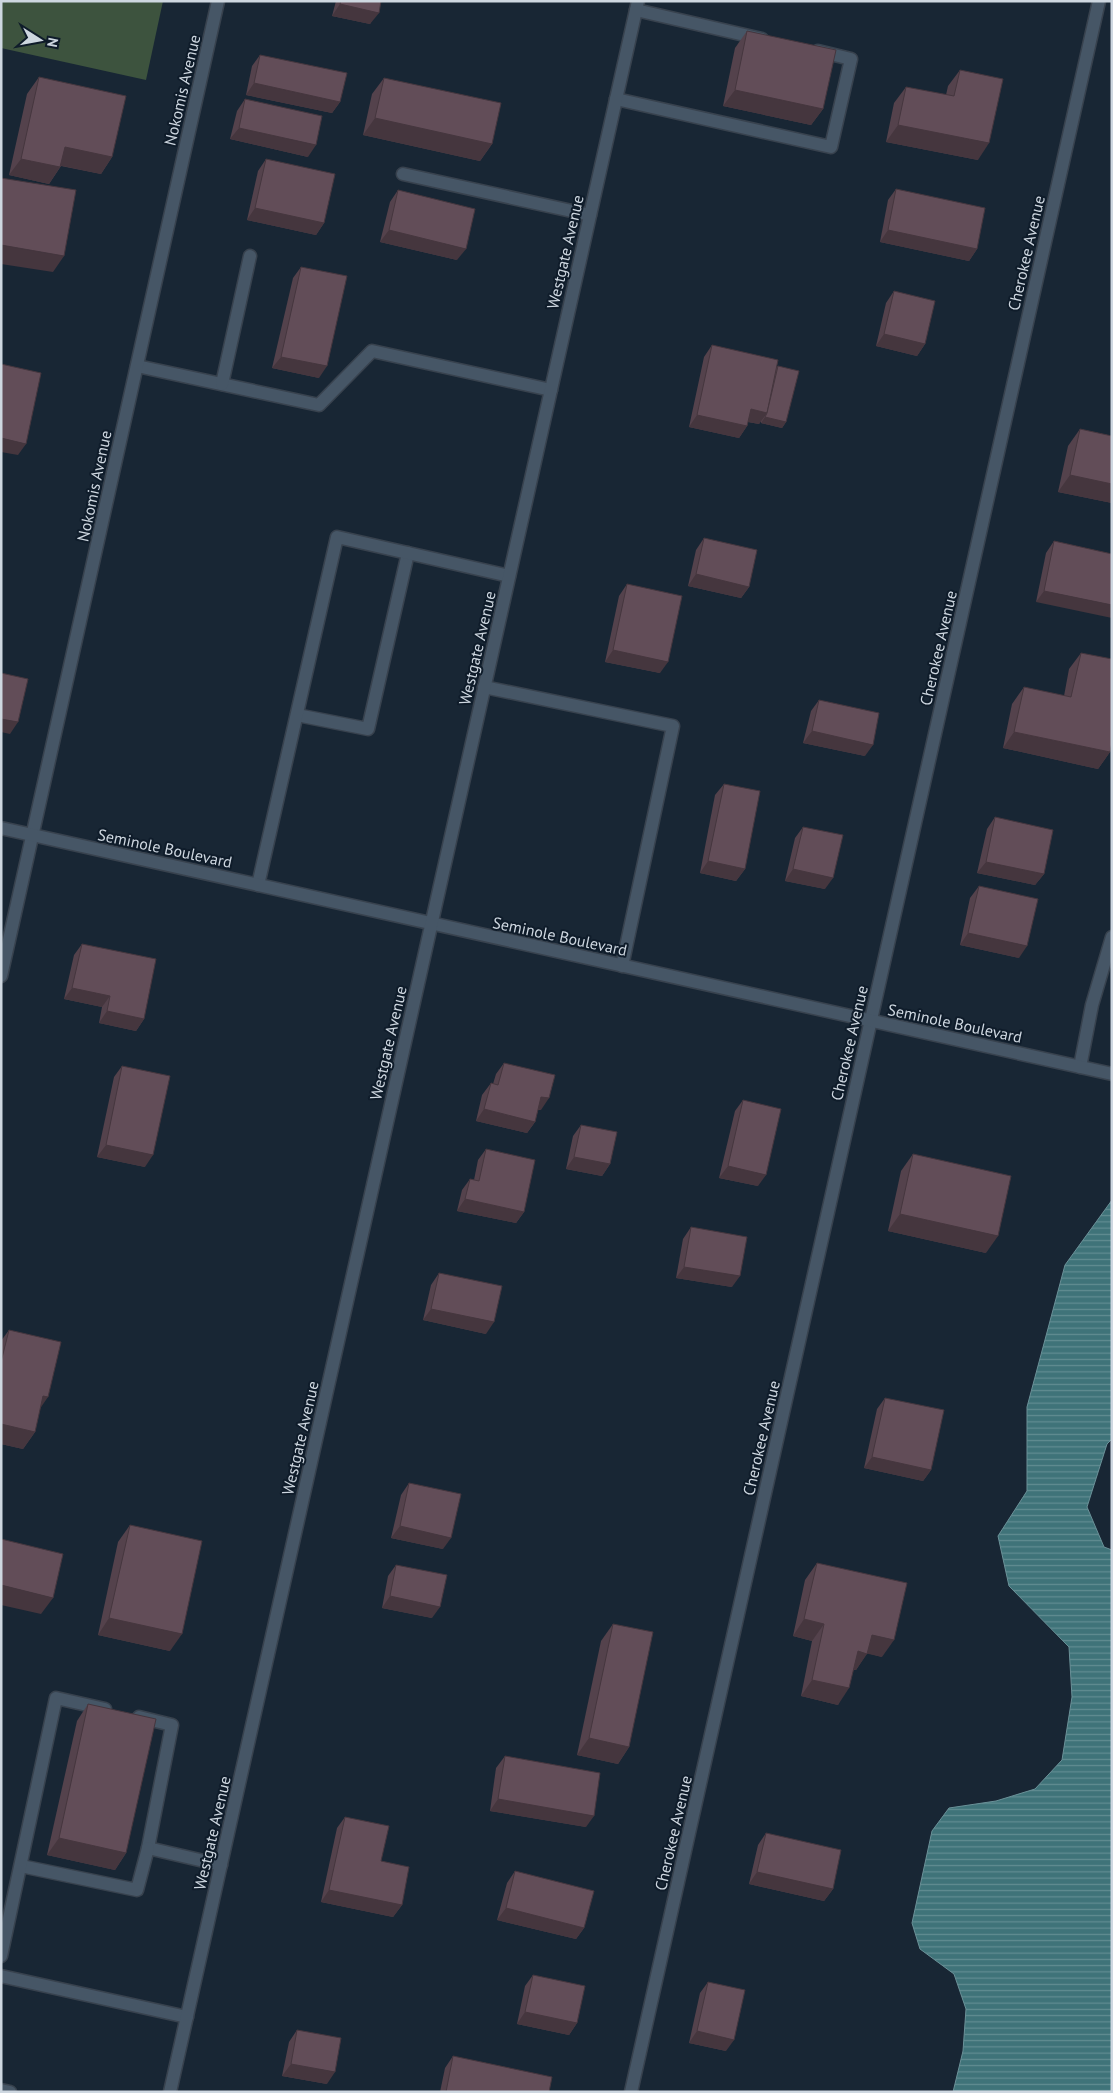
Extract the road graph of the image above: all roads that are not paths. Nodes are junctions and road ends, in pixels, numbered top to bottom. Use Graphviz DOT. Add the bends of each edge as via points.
graph roads {
  1 [pos="218,1"];
  2 [pos="1099,1"];
  3 [pos="637,6"];
  4 [pos="773,41"];
  5 [pos="802,48"];
  6 [pos="616,99"];
  7 [pos="403,174"];
  8 [pos="590,215"];
  9 [pos="250,256"];
  10 [pos="138,366"];
  11 [pos="222,384"];
  12 [pos="551,390"];
  13 [pos="408,553"];
  14 [pos="509,576"];
  15 [pos="484,687"];
  16 [pos="296,715"];
  17 [pos="1,828"];
  18 [pos="34,836"];
  19 [pos="258,885"];
  20 [pos="431,924"];
  21 [pos="1112,937"];
  22 [pos="622,966"];
  23 [pos="1,976"];
  24 [pos="871,1021"];
  25 [pos="1080,1067"];
  26 [pos="1112,1074"];
  27 [pos="148,1848"];
  28 [pos="221,1865"];
  29 [pos="21,1866"];
  30 [pos="1,1956"];
  31 [pos="1,1976"];
  32 [pos="187,2017"];
  33 [pos="1,2090"];
  34 [pos="10,2092"];
  35 [pos="170,2092"];
  36 [pos="631,2092"];
  1 -- 10 [label="street, Nokomis Avenue"];
  2 -- 24 [label="street, Cherokee Avenue"];
  3 -- 4 [label="street"];
  3 -- 6 [label="street, Westgate Avenue"];
  5 -- 6 [label="street" via="851,59 831,147"];
  6 -- 8 [label="street, Westgate Avenue"];
  7 -- 8 [label="street"];
  8 -- 12 [label="street, Westgate Avenue"];
  9 -- 11 [label="street"];
  10 -- 11 [label="street"];
  10 -- 18 [label="street, Nokomis Avenue"];
  11 -- 12 [label="street" via="319,405 372,351"];
  12 -- 14 [label="street, Westgate Avenue"];
  13 -- 14 [label="street"];
  13 -- 16 [label="street" via="368,729"];
  13 -- 16 [label="street" via="337,537"];
  14 -- 15 [label="street, Westgate Avenue"];
  15 -- 20 [label="street, Westgate Avenue"];
  15 -- 22 [label="street" via="674,726"];
  16 -- 19 [label="street"];
  17 -- 18 [label="street, Seminole Boulevard"];
  18 -- 19 [label="street, Seminole Boulevard"];
  18 -- 23 [label="street, Nokomis Avenue"];
  19 -- 20 [label="street, Seminole Boulevard"];
  20 -- 22 [label="street, Seminole Boulevard"];
  20 -- 28 [label="street, Westgate Avenue"];
  21 -- 25 [label="street" via="1092,1005"];
  22 -- 24 [label="street, Seminole Boulevard"];
  24 -- 25 [label="street, Seminole Boulevard"];
  24 -- 36 [label="street, Cherokee Avenue"];
  25 -- 26 [label="street, Seminole Boulevard"];
  27 -- 28 [label="street"];
  27 -- 29 [label="street" via="137,1890"];
  27 -- 29 [label="street" via="172,1725 56,1698"];
  28 -- 32 [label="street, Westgate Avenue"];
  29 -- 30 [label="street"];
  31 -- 32 [label="street"];
  32 -- 35 [label="street, Westgate Avenue"];
  33 -- 34 [label="street"];
}
